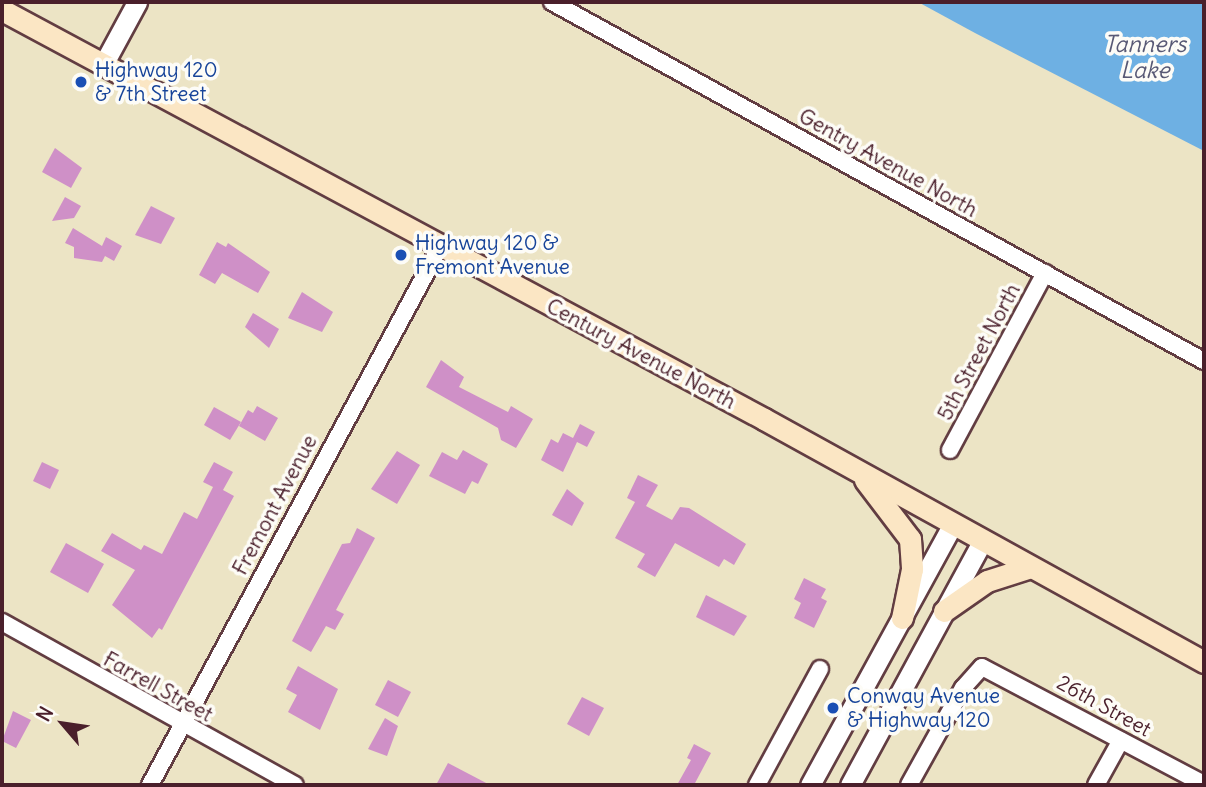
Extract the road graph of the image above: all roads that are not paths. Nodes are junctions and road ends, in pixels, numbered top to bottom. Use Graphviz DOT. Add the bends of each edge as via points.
graph roads {
  1 [pos="137,2"];
  2 [pos="552,2"];
  3 [pos="2,10"];
  4 [pos="103,65"];
  5 [pos="440,247"];
  6 [pos="1045,273"];
  7 [pos="1204,361"];
  8 [pos="950,450"];
  9 [pos="857,470"];
  10 [pos="953,524"];
  11 [pos="983,540"];
  12 [pos="1031,567"];
  13 [pos="944,611"];
  14 [pos="902,618"];
  15 [pos="2,622"];
  16 [pos="1204,662"];
  17 [pos="820,669"];
  18 [pos="181,724"];
  19 [pos="1121,740"];
  20 [pos="1204,784"];
  21 [pos="150,785"];
  22 [pos="295,785"];
  23 [pos="757,785"];
  24 [pos="810,785"];
  25 [pos="850,785"];
  26 [pos="909,785"];
  27 [pos="1096,785"];
  1 -- 4 [label="street"];
  2 -- 6 [label="street, Gentry Avenue North"];
  3 -- 4 [label="main road, Century Avenue North"];
  4 -- 5 [label="main road, Century Avenue North"];
  5 -- 9 [label="main road, Century Avenue North"];
  5 -- 18 [label="street, Fremont Avenue"];
  6 -- 7 [label="street, Gentry Avenue North"];
  6 -- 8 [label="street, 5th Street North"];
  9 -- 10 [label="main road, Century Avenue North"];
  9 -- 14 [label="main road" via="910,539 912,569"];
  10 -- 11 [label="main road, Century Avenue North"];
  10 -- 14 [label="street"];
  11 -- 12 [label="main road, Century Avenue North"];
  11 -- 13 [label="street"];
  12 -- 13 [label="main road" via="965,592"];
  12 -- 16 [label="main road, Century Avenue North"];
  13 -- 25 [label="street"];
  14 -- 24 [label="street"];
  15 -- 18 [label="street, Farrell Street"];
  17 -- 23 [label="street"];
  18 -- 21 [label="street, Fremont Avenue"];
  18 -- 22 [label="street, Farrell Street"];
  19 -- 20 [label="street, 26th Street"];
  19 -- 26 [label="street, 26th Street" via="982,667 962,688"];
  19 -- 27 [label="street"];
}
